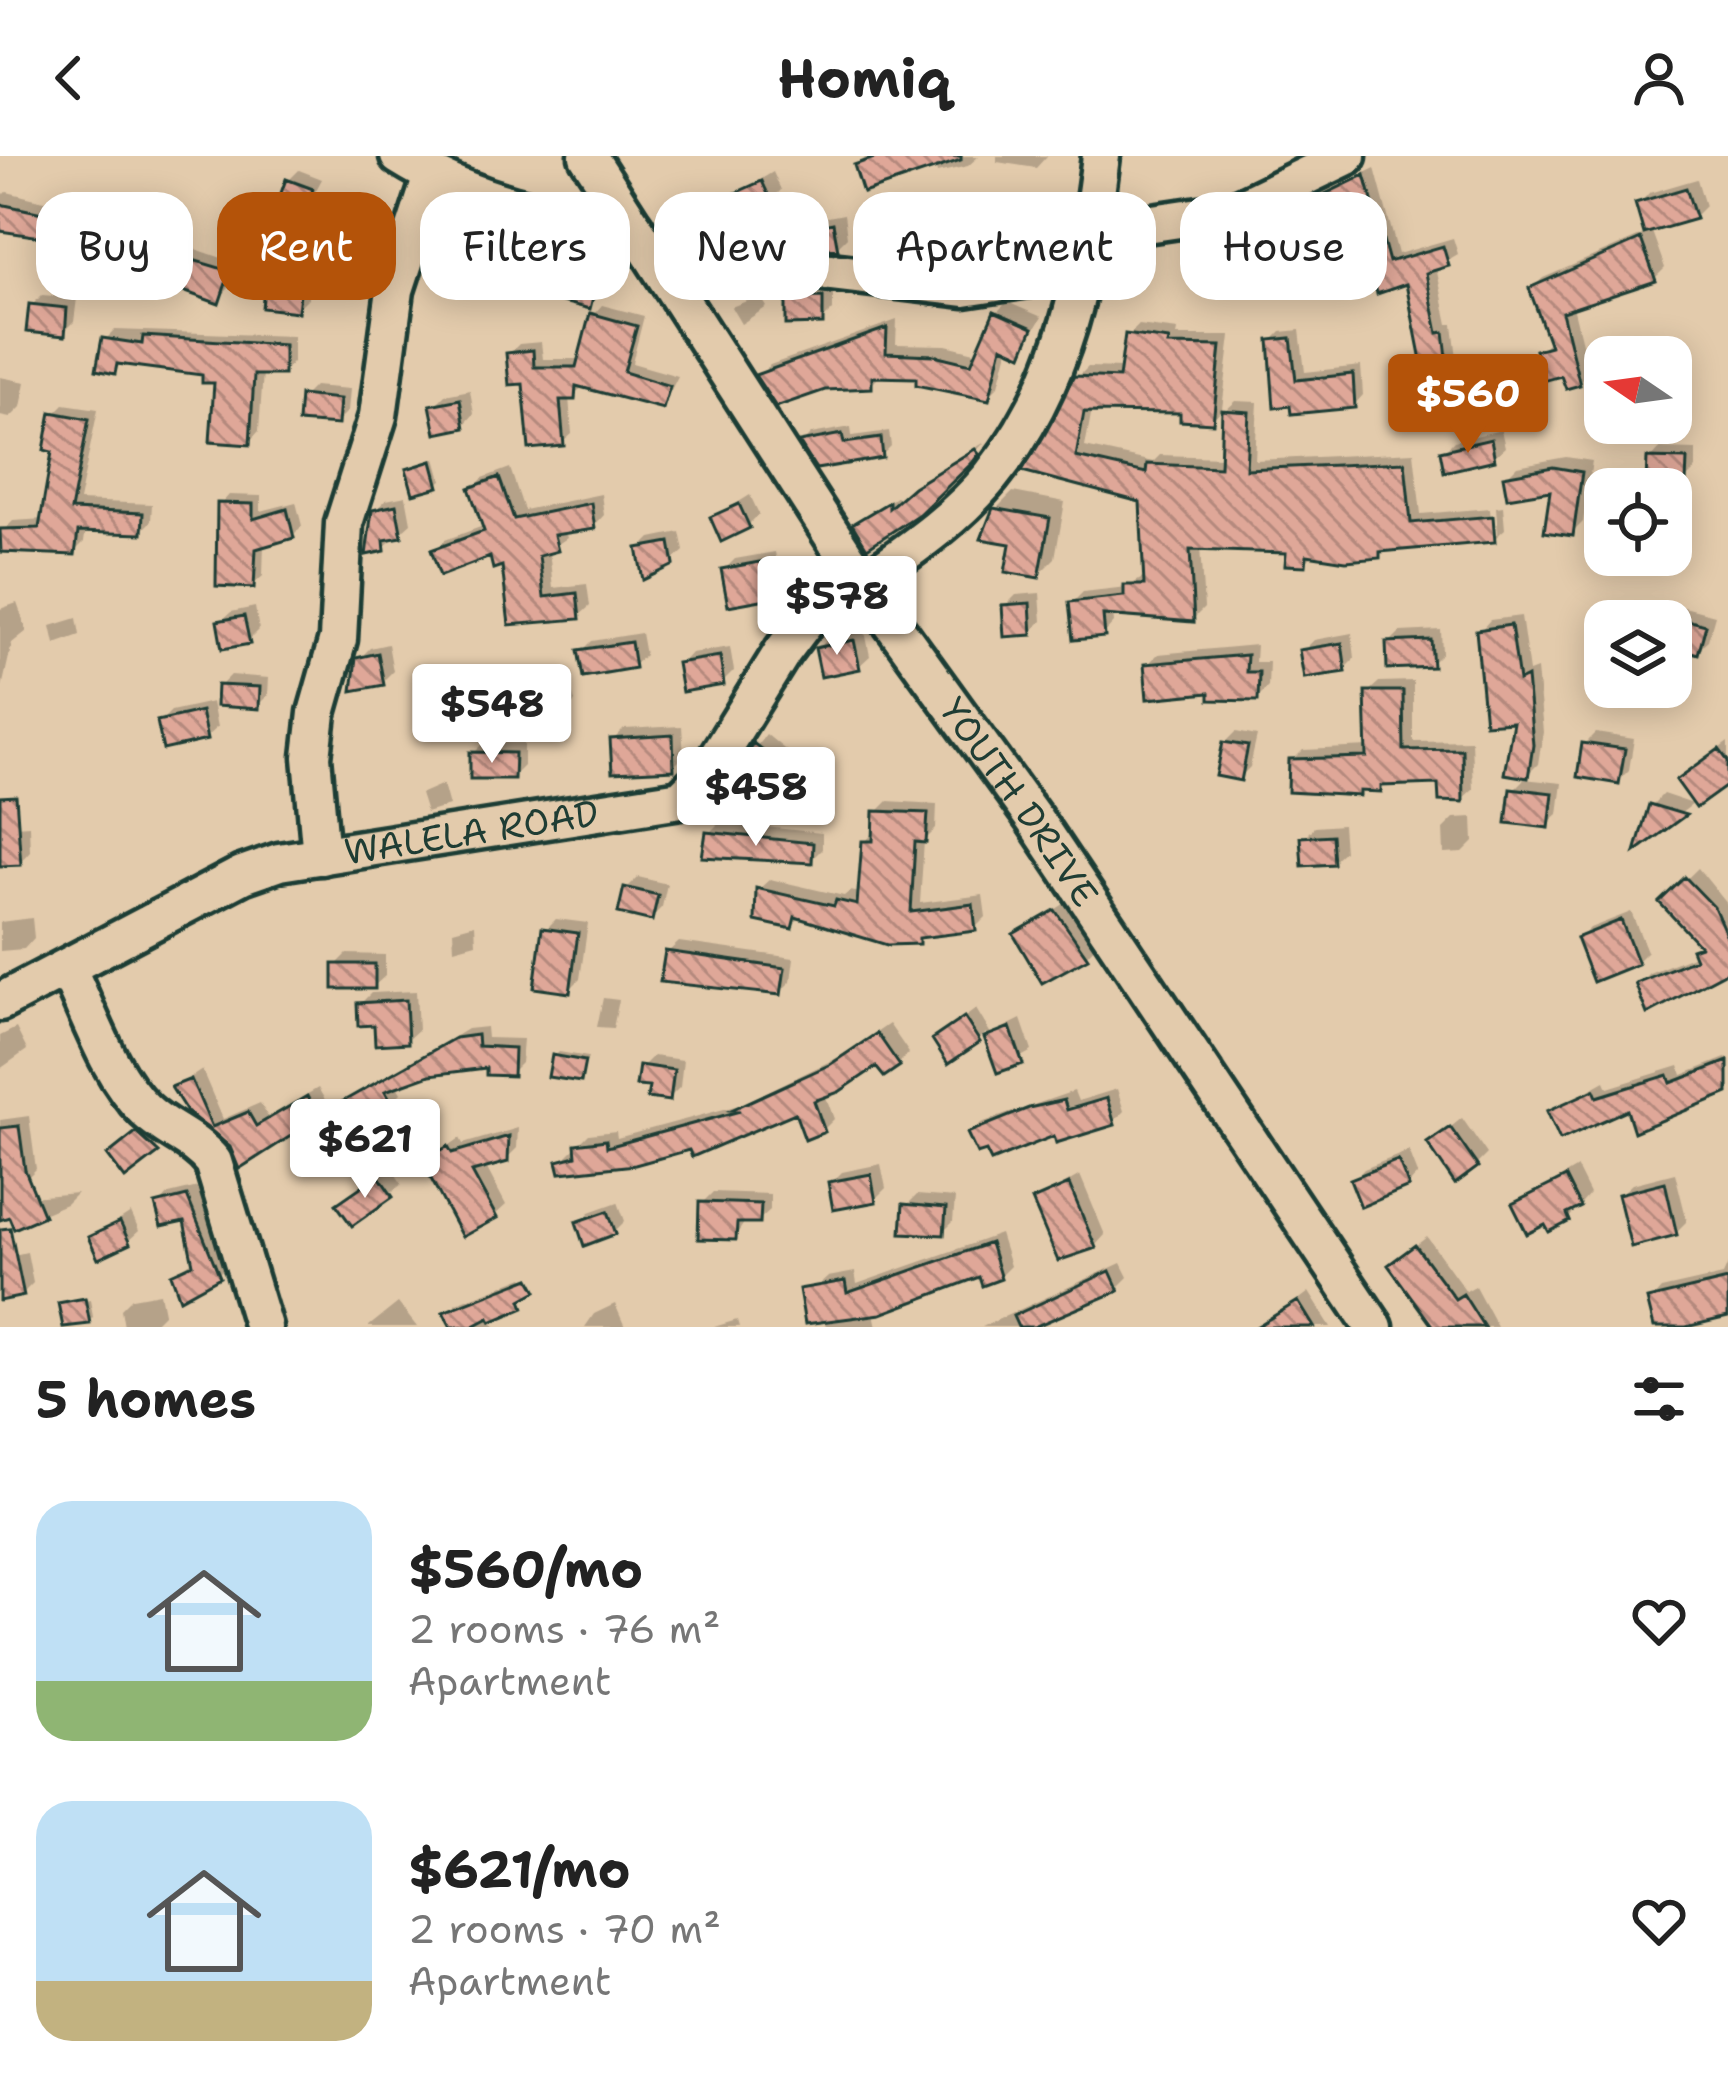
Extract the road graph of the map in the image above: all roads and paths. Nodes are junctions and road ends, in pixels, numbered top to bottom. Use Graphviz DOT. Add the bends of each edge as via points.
graph roads {
  1 [pos="399,156"];
  2 [pos="588,156"];
  3 [pos="1101,156"];
  4 [pos="1347,156"];
  5 [pos="432,176"];
  6 [pos="1096,192"];
  7 [pos="1156,233"];
  8 [pos="641,238"];
  9 [pos="853,271"];
  10 [pos="1077,300"];
  11 [pos="857,572"];
  12 [pos="321,856"];
  13 [pos="67,968"];
  14 [pos="0,1002"];
  15 [pos="263,1327"];
  16 [pos="1374,1327"];
  1 -- 5 [label="street"];
  2 -- 8 [label="street, YOUTH DRIVE"];
  3 -- 6 [label="street, WALELA ROAD"];
  4 -- 7 [label="street" via="1234,211"];
  5 -- 8 [label="street" via="514,210"];
  5 -- 12 [label="street" via="395,290 378,416 344,523 338,638 312,757"];
  8 -- 9 [label="street"];
  8 -- 11 [label="street, YOUTH DRIVE"];
  10 -- 11 [label="street, WALELA ROAD" via="1067,338 992,475 934,532"];
  11 -- 12 [label="street, WALELA ROAD" via="783,651 708,772 681,799"];
  11 -- 16 [label="street, YOUTH DRIVE" via="1034,819"];
  12 -- 13 [label="street, WALELA ROAD" via="242,875"];
  13 -- 14 [label="street, WALELA ROAD"];
  13 -- 15 [label="street" via="128,1089 213,1162"];
}
